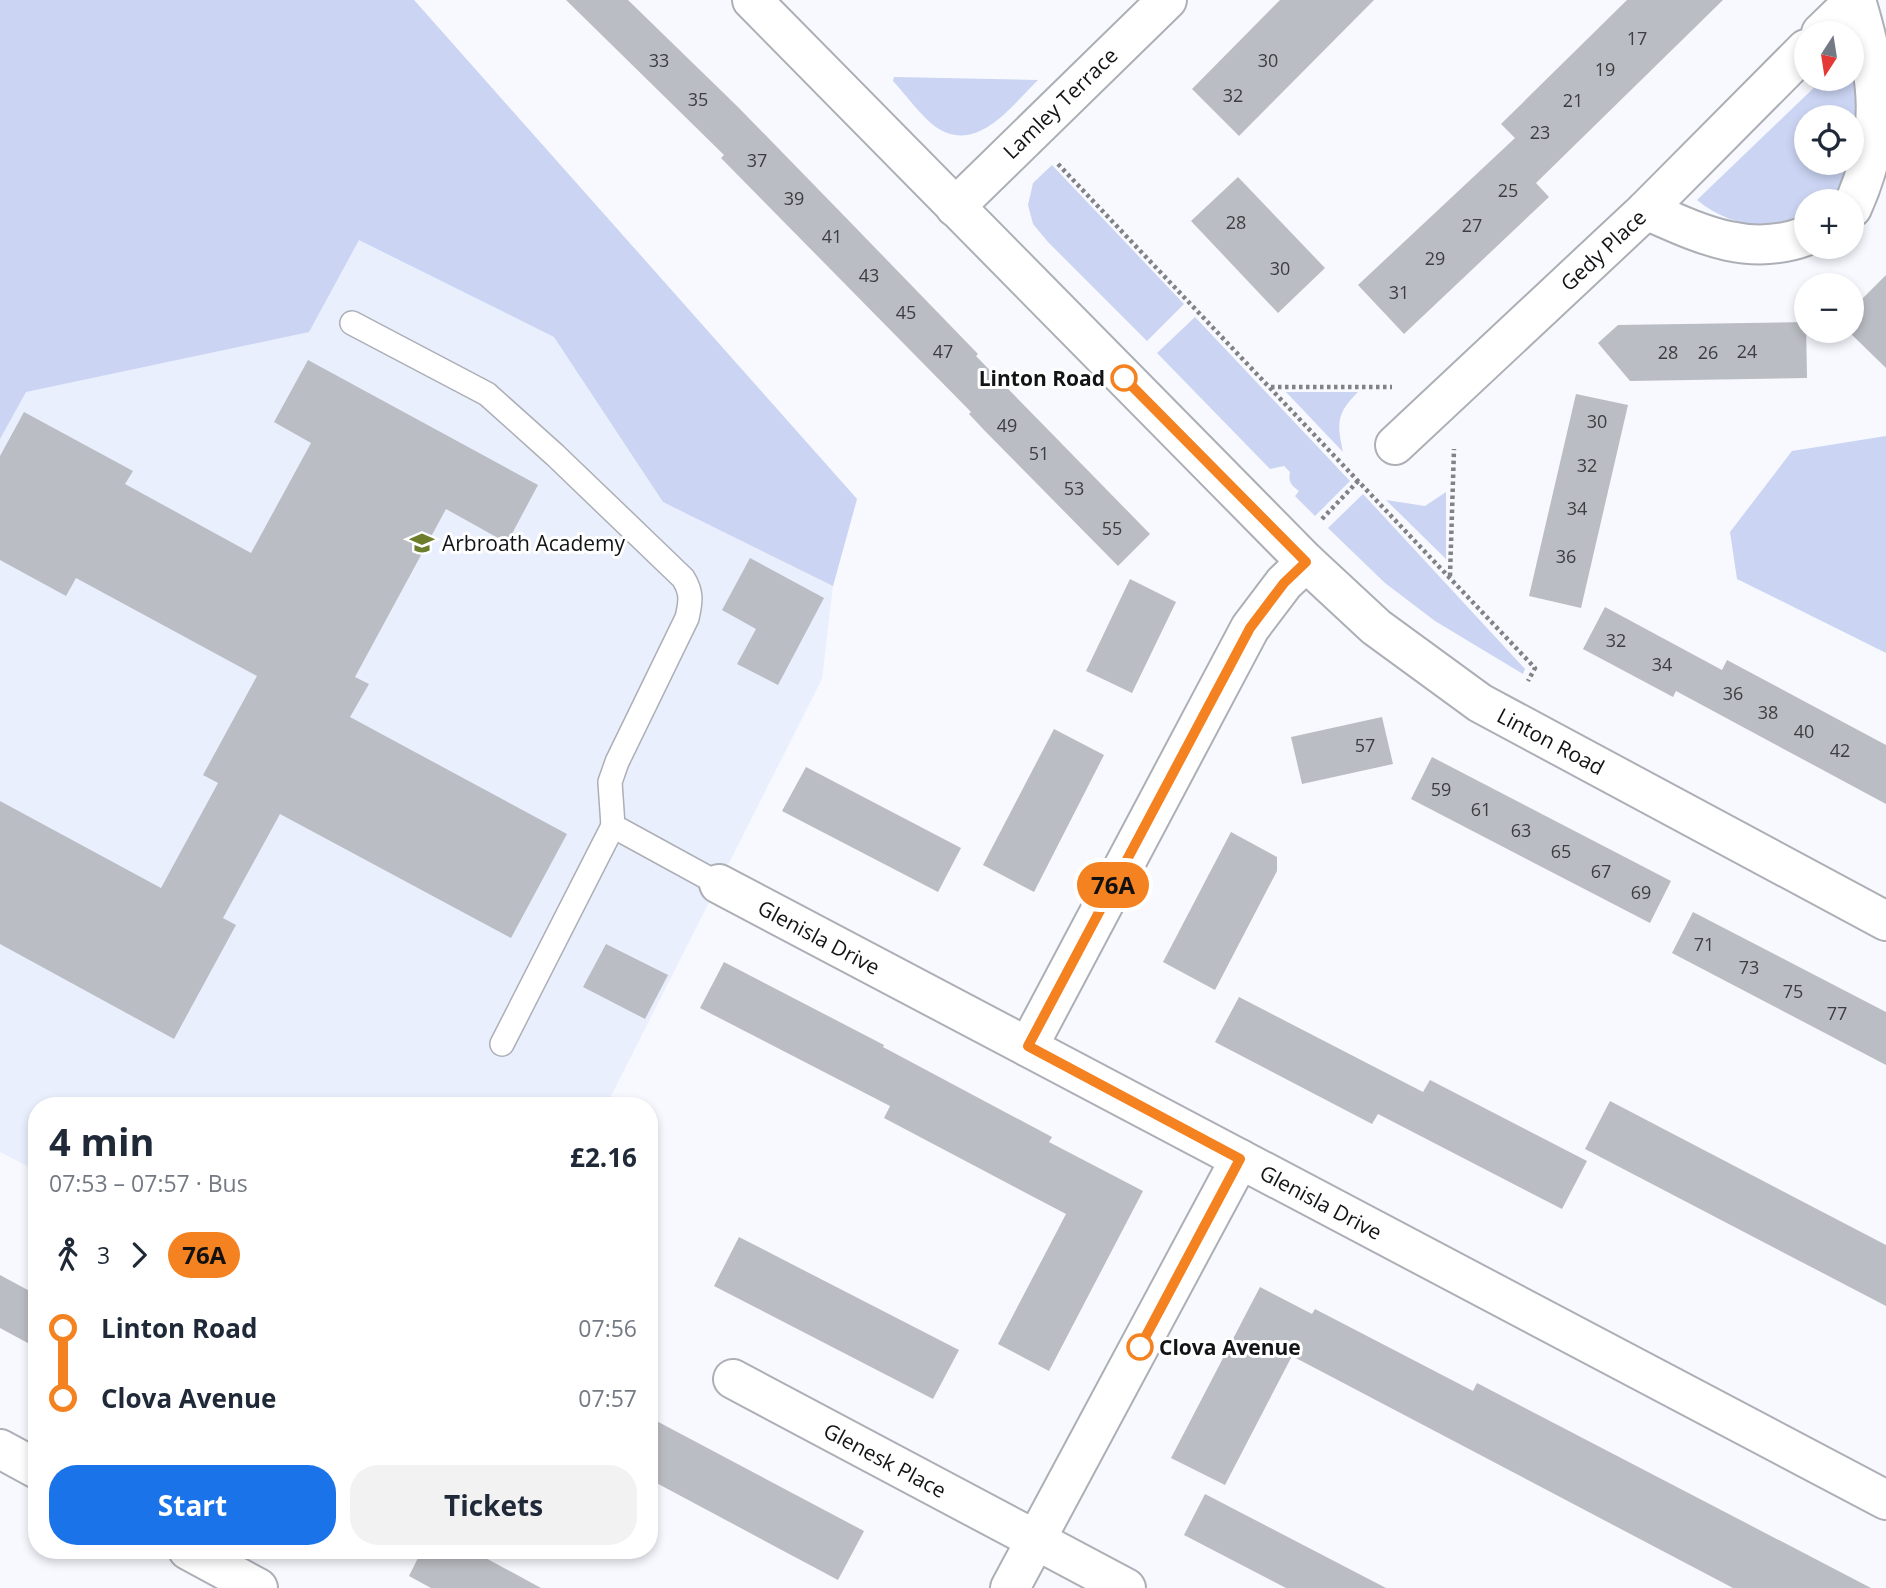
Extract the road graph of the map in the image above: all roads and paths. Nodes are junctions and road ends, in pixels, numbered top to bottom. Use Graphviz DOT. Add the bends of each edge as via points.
graph roads {
  1 [pos="752,0"];
  2 [pos="1167,0"];
  3 [pos="1855,0"];
  4 [pos="1833,21"];
  5 [pos="1794,61"];
  6 [pos="1029,133"];
  7 [pos="1864,191"];
  8 [pos="955,207"];
  9 [pos="1646,210"];
  10 [pos="1794,238"];
  11 [pos="352,323"];
  12 [pos="1395,445"];
  13 [pos="1358,480"];
  14 [pos="1299,555"];
  15 [pos="1507,718"];
  16 [pos="613,826"];
  17 [pos="719,884"];
  18 [pos="1886,921"];
  19 [pos="502,1044"];
  20 [pos="1028,1046"];
  21 [pos="1240,1159"];
  22 [pos="733,1379"];
  23 [pos="0,1449"];
  24 [pos="28,1464"];
  25 [pos="1886,1500"];
  26 [pos="1037,1540"];
  27 [pos="205,1559"];
  28 [pos="258,1588"];
  29 [pos="1010,1588"];
  30 [pos="1126,1588"];
  1 -- 8 [label="street, Linton Road"];
  2 -- 6 [label="street, Lamley Terrace"];
  3 -- 4 [label="street"];
  3 -- 7 [label="street" via="1885,95 1885,141"];
  5 -- 9 [label="street, Gedy Place"];
  6 -- 8 [label="street, Lamley Terrace"];
  6 -- 13 [label="path"];
  8 -- 14 [label="street, Linton Road"];
  9 -- 10 [label="street" via="1720,241 1760,245"];
  9 -- 12 [label="street, Gedy Place"];
  11 -- 16 [label="lane" via="487,394 689,587 687,618 610,782"];
  12 -- 13 [label="path"];
  13 -- 14 [label="path"];
  13 -- 15 [label="path" via="1535,668"];
  14 -- 15 [label="street, Linton Road" via="1376,627 1479,703"];
  14 -- 20 [label="street" via="1250,628"];
  15 -- 18 [label="street, Linton Road"];
  16 -- 17 [label="lane"];
  16 -- 19 [label="lane"];
  17 -- 20 [label="street, Glenisla Drive"];
  20 -- 21 [label="street, Glenisla Drive"];
  21 -- 25 [label="street, Glenisla Drive"];
  21 -- 26 [label="street"];
  22 -- 26 [label="street, Glenesk Place"];
  23 -- 24 [label="street"];
  26 -- 29 [label="street"];
  26 -- 30 [label="street, Glenesk Place"];
  27 -- 28 [label="street"];
}
